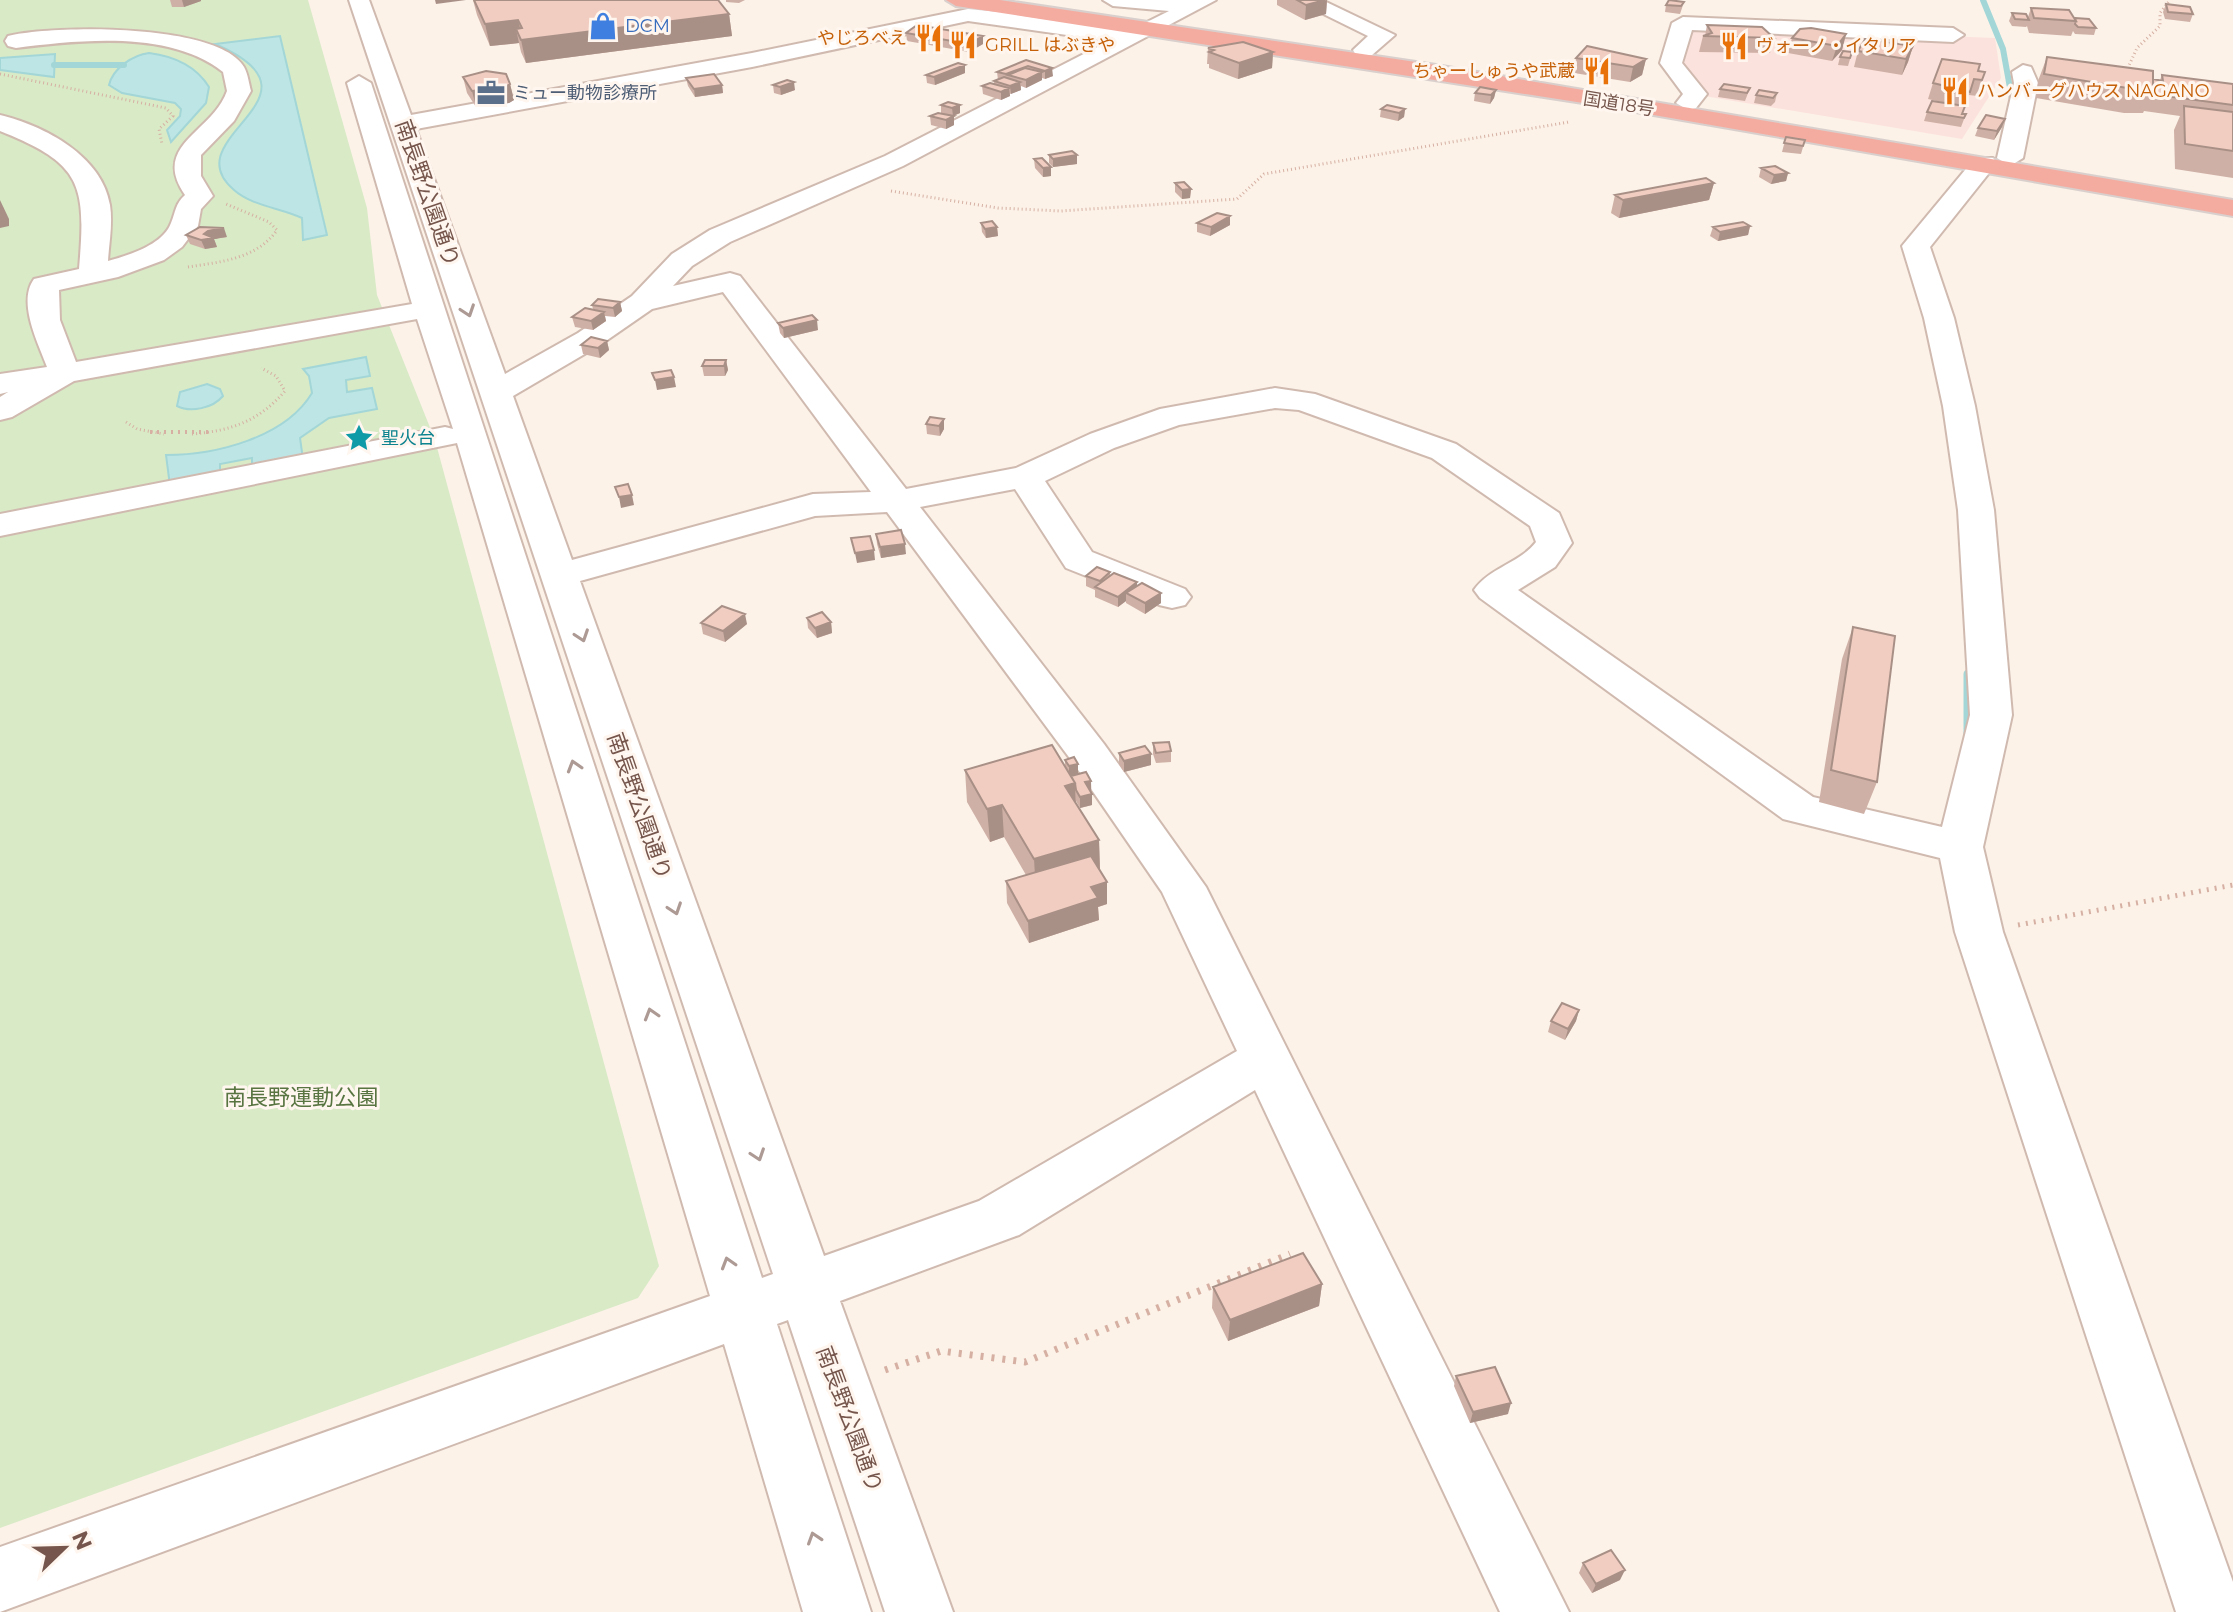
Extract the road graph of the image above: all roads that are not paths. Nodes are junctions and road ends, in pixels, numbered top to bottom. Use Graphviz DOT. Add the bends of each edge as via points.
graph roads {
  1 [pos="334,0"];
  2 [pos="359,0"];
  3 [pos="956,0"];
  4 [pos="1113,0"];
  5 [pos="1305,0"];
  6 [pos="1691,0"];
  7 [pos="1200,3"];
  8 [pos="1093,4"];
  9 [pos="1018,9"];
  10 [pos="67,14"];
  11 [pos="1683,23"];
  12 [pos="1149,28"];
  13 [pos="1953,35"];
  14 [pos="8,46"];
  15 [pos="1364,50"];
  16 [pos="2023,72"];
  17 [pos="1688,103"];
  18 [pos="0,122"];
  19 [pos="404,124"];
  20 [pos="1997,161"];
  21 [pos="2233,194"];
  22 [pos="2233,208"];
  23 [pos="100,282"];
  24 [pos="642,302"];
  25 [pos="408,312"];
  26 [pos="65,373"];
  27 [pos="0,384"];
  28 [pos="496,392"];
  29 [pos="0,410"];
  30 [pos="445,437"];
  31 [pos="1025,477"];
  32 [pos="897,501"];
  33 [pos="0,525"];
  34 [pos="561,575"];
  35 [pos="1172,597"];
  36 [pos="1960,847"];
  37 [pos="1268,1057"];
  38 [pos="803,1288"];
  39 [pos="742,1310"];
  40 [pos="0,1580"];
  41 [pos="837,1612"];
  42 [pos="919,1612"];
  43 [pos="1535,1612"];
  44 [pos="2210,1612"];
  39 -- 1 [label="street, 南長野公園通り, one-way"];
  2 -- 19 [label="street, 南長野公園通り"];
  3 -- 9 [label="highway, 国道18号"];
  4 -- 7 [label="street"];
  5 -- 15 [label="street" via="1384,35"];
  6 -- 11 [label="street"];
  7 -- 12 [label="street"];
  8 -- 9 [label="highway, 国道18号"];
  8 -- 12 [label="highway, 国道18号"];
  9 -- 12 [label="highway, 国道18号"];
  9 -- 19 [label="street"];
  10 -- 14 [label="street"];
  11 -- 13 [label="street"];
  11 -- 17 [label="street" via="1671,63 1695,94"];
  12 -- 15 [label="highway, 国道18号"];
  12 -- 20 [label="highway, 国道18号"];
  12 -- 24 [label="street" via="894,161 720,236 682,260"];
  14 -- 23 [label="street" via="86,34 143,38 194,47 233,67 239,81 239,94 189,154 189,181 200,196 188,207 184,228 158,252"];
  15 -- 17 [label="highway, 国道18号"];
  16 -- 20 [label="street" via="2026,83"];
  17 -- 20 [label="highway, 国道18号"];
  18 -- 23 [label="street" via="41,140 86,176 96,200"];
  19 -- 28 [label="street, 南長野公園通り, one-way"];
  20 -- 21 [label="highway, 国道18号"];
  20 -- 22 [label="highway, 国道18号"];
  20 -- 36 [label="street" via="1916,246 1959,406 1979,542 1991,715"];
  23 -- 26 [label="street" via="44,285 45,320"];
  24 -- 28 [label="street" via="566,354"];
  24 -- 32 [label="street" via="730,282"];
  25 -- 26 [label="street"];
  26 -- 27 [label="street"];
  26 -- 29 [label="street"];
  28 -- 34 [label="street, 南長野公園通り"];
  30 -- 33 [label="street"];
  31 -- 32 [label="street"];
  31 -- 35 [label="street" via="1079,560"];
  31 -- 36 [label="street" via="1172,416 1275,398 1304,401 1444,451 1546,521 1554,543 1542,559 1493,590 1799,809"];
  32 -- 34 [label="street" via="813,505"];
  32 -- 37 [label="street" via="1183,887"];
  34 -- 38 [label="street, 南長野公園通り, one-way"];
  36 -- 44 [label="street" via="1979,932"];
  37 -- 38 [label="street" via="999,1218"];
  37 -- 43 [label="street"];
  38 -- 39 [label="street"];
  38 -- 42 [label="street, 南長野公園通り"];
  39 -- 40 [label="street"];
  41 -- 39 [label="street, 南長野公園通り, one-way"];
}
